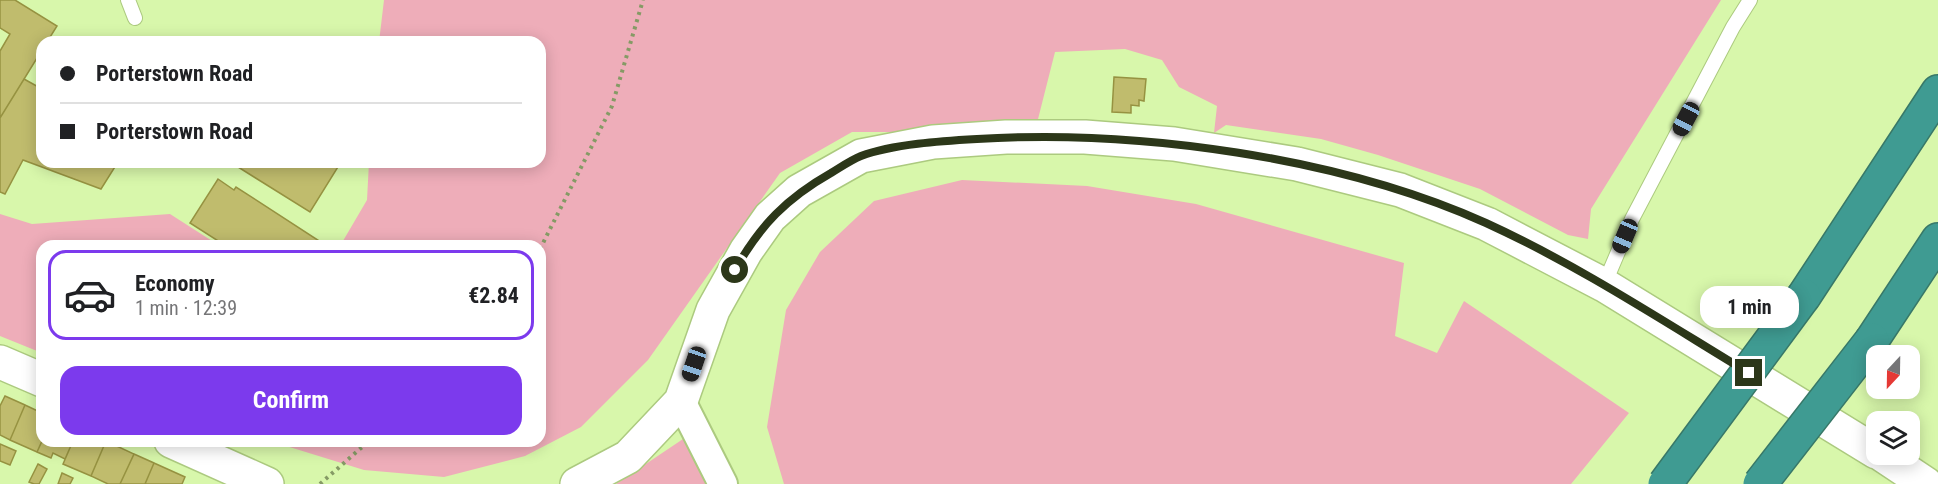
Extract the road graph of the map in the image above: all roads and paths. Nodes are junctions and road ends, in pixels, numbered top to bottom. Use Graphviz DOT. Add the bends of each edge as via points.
graph roads {
  1 [pos="128,0"];
  2 [pos="643,0"];
  3 [pos="1750,0"];
  4 [pos="135,18"];
  5 [pos="1938,92"];
  6 [pos="545,240"];
  7 [pos="1938,240"];
  8 [pos="1604,285"];
  9 [pos="0,362"];
  10 [pos="36,377"];
  11 [pos="681,401"];
  12 [pos="1866,446"];
  13 [pos="184,447"];
  14 [pos="362,447"];
  15 [pos="1898,465"];
  16 [pos="267,484"];
  17 [pos="320,484"];
  18 [pos="577,484"];
  19 [pos="723,484"];
  20 [pos="1665,484"];
  21 [pos="1760,484"];
  22 [pos="1926,484"];
  1 -- 4 [label="lane"];
  2 -- 6 [label="path" via="612,106"];
  3 -- 8 [label="lane" via="1632,219"];
  5 -- 20 [label="highway, bridge" via="1804,296"];
  7 -- 21 [label="highway, bridge" via="1872,340"];
  8 -- 11 [label="street" via="1487,224 1400,190 1297,164 1174,144 1085,137 933,142 861,156 800,190 770,218 746,250 713,310"];
  8 -- 12 [label="street"];
  9 -- 10 [label="street"];
  11 -- 18 [label="street" via="628,458"];
  11 -- 19 [label="street"];
  13 -- 16 [label="street"];
  14 -- 17 [label="path"];
  15 -- 22 [label="street"];
}
